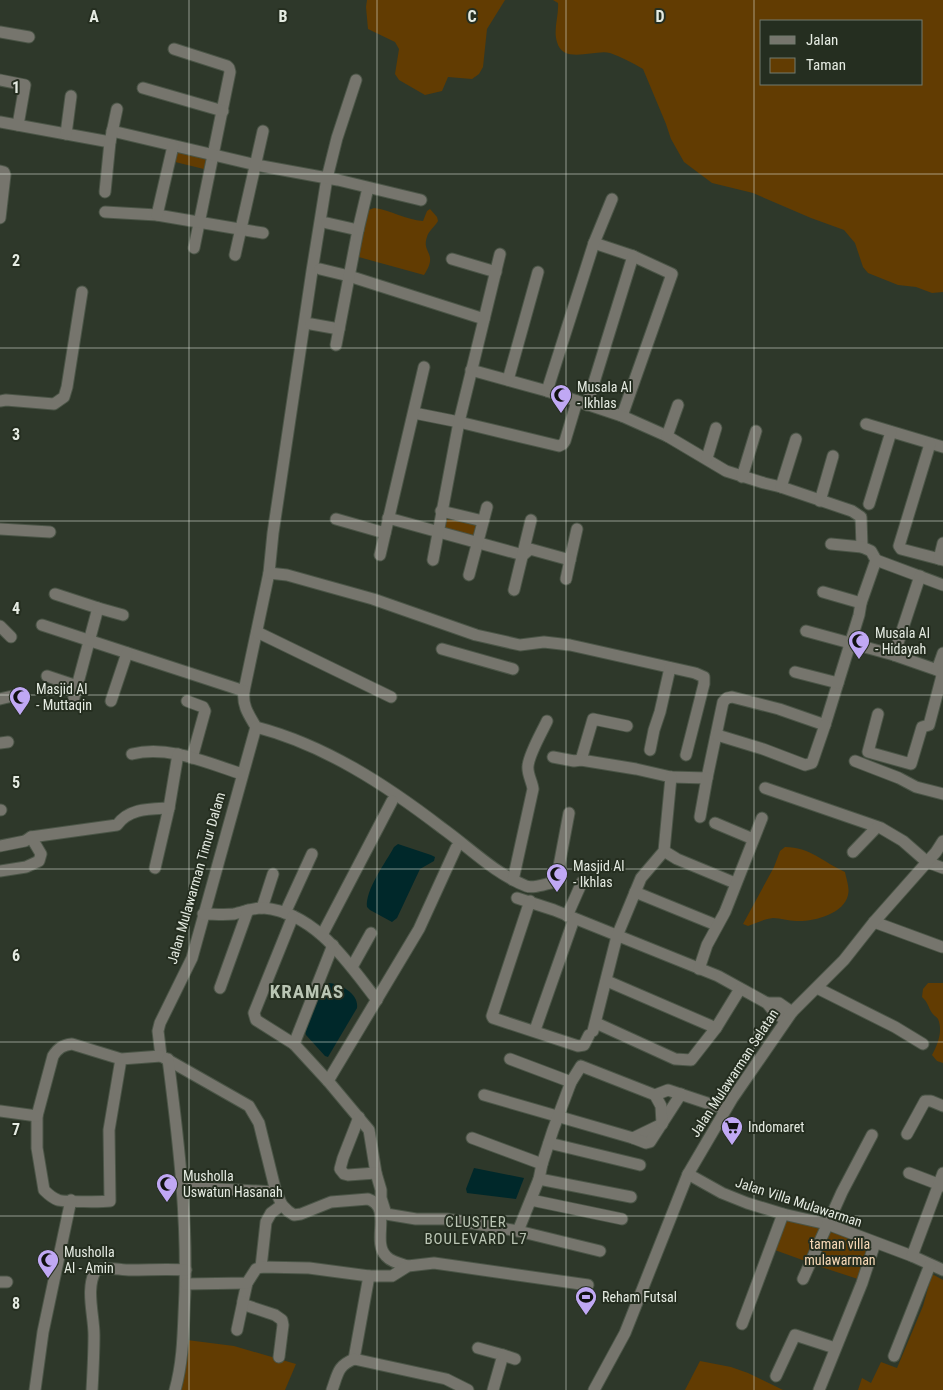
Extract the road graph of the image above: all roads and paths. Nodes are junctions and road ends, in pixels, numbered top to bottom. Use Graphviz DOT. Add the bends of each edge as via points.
graph roads {
  1 [pos="0,32"];
  2 [pos="29,37"];
  3 [pos="174,49"];
  4 [pos="0,80"];
  5 [pos="356,80"];
  6 [pos="142,88"];
  7 [pos="71,96"];
  8 [pos="117,109"];
  9 [pos="223,111"];
  10 [pos="0,122"];
  11 [pos="18,125"];
  12 [pos="264,131"];
  13 [pos="66,134"];
  14 [pos="111,137"];
  15 [pos="173,146"];
  16 [pos="214,155"];
  17 [pos="256,165"];
  18 [pos="0,171"];
  19 [pos="327,178"];
  20 [pos="368,188"];
  21 [pos="105,192"];
  22 [pos="612,198"];
  23 [pos="421,200"];
  24 [pos="105,212"];
  25 [pos="157,215"];
  26 [pos="0,218"];
  27 [pos="199,222"];
  28 [pos="327,223"];
  29 [pos="242,229"];
  30 [pos="358,230"];
  31 [pos="263,233"];
  32 [pos="594,243"];
  33 [pos="194,248"];
  34 [pos="500,254"];
  35 [pos="235,255"];
  36 [pos="633,256"];
  37 [pos="452,259"];
  38 [pos="320,269"];
  39 [pos="496,272"];
  40 [pos="538,272"];
  41 [pos="349,276"];
  42 [pos="82,292"];
  43 [pos="484,318"];
  44 [pos="311,324"];
  45 [pos="339,329"];
  46 [pos="336,345"];
  47 [pos="424,367"];
  48 [pos="471,370"];
  49 [pos="508,380"];
  50 [pos="547,391"];
  51 [pos="0,401"];
  52 [pos="582,403"];
  53 [pos="678,405"];
  54 [pos="414,413"];
  55 [pos="622,416"];
  56 [pos="459,422"];
  57 [pos="866,424"];
  58 [pos="716,428"];
  59 [pos="756,431"];
  60 [pos="891,432"];
  61 [pos="667,436"];
  62 [pos="796,438"];
  63 [pos="930,444"];
  64 [pos="943,447"];
  65 [pos="833,456"];
  66 [pos="707,458"];
  67 [pos="742,477"];
  68 [pos="781,487"];
  69 [pos="820,501"];
  70 [pos="869,504"];
  71 [pos="487,507"];
  72 [pos="441,511"];
  73 [pos="388,518"];
  74 [pos="336,519"];
  75 [pos="531,520"];
  76 [pos="483,521"];
  77 [pos="0,529"];
  78 [pos="577,529"];
  79 [pos="50,532"];
  80 [pos="437,532"];
  81 [pos="385,533"];
  82 [pos="943,543"];
  83 [pos="478,544"];
  84 [pos="830,544"];
  85 [pos="862,547"];
  86 [pos="523,554"];
  87 [pos="380,555"];
  88 [pos="941,559"];
  89 [pos="432,560"];
  90 [pos="570,560"];
  91 [pos="876,560"];
  92 [pos="269,572"];
  93 [pos="469,575"];
  94 [pos="920,576"];
  95 [pos="566,579"];
  96 [pos="943,585"];
  97 [pos="514,590"];
  98 [pos="823,592"];
  99 [pos="54,594"];
  100 [pos="861,603"];
  101 [pos="98,608"];
  102 [pos="122,615"];
  103 [pos="42,625"];
  104 [pos="0,626"];
  105 [pos="806,631"];
  106 [pos="257,632"];
  107 [pos="11,637"];
  108 [pos="487,638"];
  109 [pos="90,640"];
  110 [pos="850,642"];
  111 [pos="442,649"];
  112 [pos="126,653"];
  113 [pos="943,653"];
  114 [pos="894,655"];
  115 [pos="480,659"];
  116 [pos="513,668"];
  117 [pos="670,668"];
  118 [pos="795,672"];
  119 [pos="941,672"];
  120 [pos="47,676"];
  121 [pos="838,683"];
  122 [pos="77,686"];
  123 [pos="244,691"];
  124 [pos="17,696"];
  125 [pos="391,697"];
  126 [pos="0,698"];
  127 [pos="111,701"];
  128 [pos="187,701"];
  129 [pos="72,705"];
  130 [pos="878,714"];
  131 [pos="547,721"];
  132 [pos="825,725"];
  133 [pos="627,726"];
  134 [pos="256,728"];
  135 [pos="717,735"];
  136 [pos="650,750"];
  137 [pos="132,754"];
  138 [pos="178,754"];
  139 [pos="686,756"];
  140 [pos="192,758"];
  141 [pos="553,758"];
  142 [pos="582,760"];
  143 [pos="855,761"];
  144 [pos="242,774"];
  145 [pos="671,777"];
  146 [pos="707,778"];
  147 [pos="765,788"];
  148 [pos="943,794"];
  149 [pos="392,801"];
  150 [pos="169,808"];
  151 [pos="569,813"];
  152 [pos="700,817"];
  153 [pos="762,818"];
  154 [pos="715,823"];
  155 [pos="877,827"];
  156 [pos="31,837"];
  157 [pos="753,839"];
  158 [pos="943,841"];
  159 [pos="0,846"];
  160 [pos="456,848"];
  161 [pos="664,851"];
  162 [pos="853,852"];
  163 [pos="312,854"];
  164 [pos="928,862"];
  165 [pos="942,865"];
  166 [pos="155,868"];
  167 [pos="0,871"];
  168 [pos="273,874"];
  169 [pos="512,880"];
  170 [pos="582,882"];
  171 [pos="735,883"];
  172 [pos="635,892"];
  173 [pos="517,898"];
  174 [pos="530,901"];
  175 [pos="262,908"];
  176 [pos="248,910"];
  177 [pos="204,911"];
  178 [pos="289,915"];
  179 [pos="571,917"];
  180 [pos="874,922"];
  181 [pos="716,925"];
  182 [pos="371,933"];
  183 [pos="322,935"];
  184 [pos="617,936"];
  185 [pos="333,945"];
  186 [pos="942,947"];
  187 [pos="352,967"];
  188 [pos="699,969"];
  189 [pos="607,980"];
  190 [pos="220,988"];
  191 [pos="817,988"];
  192 [pos="740,989"];
  193 [pos="377,1000"];
  194 [pos="789,1016"];
  195 [pos="716,1028"];
  196 [pos="535,1030"];
  197 [pos="593,1030"];
  198 [pos="294,1044"];
  199 [pos="923,1044"];
  200 [pos="164,1058"];
  201 [pos="121,1059"];
  202 [pos="510,1059"];
  203 [pos="328,1081"];
  204 [pos="571,1082"];
  205 [pos="681,1094"];
  206 [pos="484,1095"];
  207 [pos="655,1095"];
  208 [pos="943,1106"];
  209 [pos="725,1109"];
  210 [pos="0,1112"];
  211 [pos="36,1116"];
  212 [pos="558,1116"];
  213 [pos="359,1117"];
  214 [pos="662,1124"];
  215 [pos="872,1134"];
  216 [pos="907,1134"];
  217 [pos="472,1138"];
  218 [pos="549,1144"];
  219 [pos="542,1164"];
  220 [pos="640,1166"];
  221 [pos="376,1173"];
  222 [pos="909,1173"];
  223 [pos="688,1174"];
  224 [pos="540,1179"];
  225 [pos="941,1181"];
  226 [pos="183,1188"];
  227 [pos="276,1192"];
  228 [pos="630,1197"];
  229 [pos="71,1200"];
  230 [pos="531,1200"];
  231 [pos="282,1205"];
  232 [pos="783,1214"];
  233 [pos="622,1219"];
  234 [pos="827,1224"];
  235 [pos="518,1231"];
  236 [pos="875,1243"];
  237 [pos="600,1251"];
  238 [pos="912,1256"];
  239 [pos="930,1265"];
  240 [pos="408,1266"];
  241 [pos="259,1268"];
  242 [pos="186,1270"];
  243 [pos="943,1270"];
  244 [pos="369,1276"];
  245 [pos="803,1279"];
  246 [pos="247,1283"];
  247 [pos="186,1284"];
  248 [pos="588,1285"];
  249 [pos="243,1302"];
  250 [pos="742,1324"];
  251 [pos="237,1330"];
  252 [pos="478,1348"];
  253 [pos="835,1348"];
  254 [pos="503,1355"];
  255 [pos="279,1356"];
  256 [pos="894,1356"];
  257 [pos="354,1359"];
  258 [pos="515,1359"];
  259 [pos="776,1376"];
  260 [pos="35,1390"];
  261 [pos="92,1390"];
  262 [pos="175,1390"];
  263 [pos="332,1390"];
  264 [pos="468,1390"];
  265 [pos="493,1390"];
  266 [pos="594,1390"];
  267 [pos="819,1390"];
  1 -- 2 [label="street"];
  3 -- 9 [label="street" via="230,68"];
  4 -- 11 [label="street" via="25,84"];
  5 -- 19 [label="street"];
  6 -- 9 [label="street"];
  7 -- 13 [label="street"];
  8 -- 14 [label="street"];
  9 -- 16 [label="street"];
  10 -- 11 [label="street"];
  11 -- 13 [label="street"];
  12 -- 17 [label="street"];
  13 -- 14 [label="street"];
  14 -- 15 [label="street"];
  14 -- 21 [label="street"];
  15 -- 16 [label="street"];
  15 -- 25 [label="street"];
  16 -- 17 [label="street"];
  16 -- 27 [label="street"];
  17 -- 19 [label="street"];
  17 -- 29 [label="street"];
  18 -- 26 [label="street" via="5,173"];
  19 -- 20 [label="street"];
  19 -- 92 [label="street"];
  20 -- 23 [label="street"];
  20 -- 30 [label="street"];
  22 -- 32 [label="street"];
  24 -- 25 [label="street"];
  25 -- 27 [label="street"];
  27 -- 29 [label="street"];
  27 -- 33 [label="street"];
  28 -- 30 [label="street"];
  29 -- 31 [label="street"];
  29 -- 35 [label="street"];
  30 -- 41 [label="street"];
  32 -- 36 [label="street"];
  32 -- 50 [label="street"];
  34 -- 39 [label="street"];
  36 -- 52 [label="street"];
  36 -- 55 [label="street" via="672,274"];
  37 -- 39 [label="street"];
  38 -- 41 [label="street"];
  39 -- 43 [label="street"];
  40 -- 49 [label="street"];
  41 -- 43 [label="street"];
  41 -- 45 [label="street"];
  42 -- 51 [label="street" via="64,397 54,404"];
  43 -- 48 [label="street"];
  44 -- 45 [label="street"];
  45 -- 46 [label="street"];
  47 -- 54 [label="street"];
  48 -- 49 [label="street"];
  48 -- 56 [label="street"];
  49 -- 50 [label="street"];
  50 -- 52 [label="street"];
  52 -- 55 [label="street"];
  52 -- 56 [label="street" via="565,441 559,446"];
  53 -- 61 [label="street"];
  54 -- 56 [label="street"];
  54 -- 73 [label="street"];
  55 -- 61 [label="street"];
  56 -- 72 [label="street"];
  57 -- 60 [label="street"];
  58 -- 66 [label="street"];
  59 -- 67 [label="street"];
  60 -- 63 [label="street"];
  60 -- 70 [label="street"];
  61 -- 66 [label="street"];
  62 -- 68 [label="street"];
  63 -- 64 [label="street"];
  63 -- 88 [label="street" via="899,546"];
  65 -- 69 [label="street"];
  66 -- 67 [label="street"];
  67 -- 68 [label="street"];
  68 -- 69 [label="street"];
  69 -- 85 [label="street" via="861,517"];
  71 -- 76 [label="street"];
  72 -- 76 [label="street"];
  72 -- 80 [label="street"];
  73 -- 80 [label="street"];
  73 -- 81 [label="street"];
  74 -- 81 [label="street"];
  75 -- 86 [label="street"];
  76 -- 83 [label="street"];
  77 -- 79 [label="street"];
  78 -- 90 [label="street"];
  80 -- 83 [label="street"];
  80 -- 89 [label="street"];
  81 -- 87 [label="street"];
  82 -- 88 [label="street"];
  83 -- 86 [label="street"];
  83 -- 93 [label="street"];
  84 -- 85 [label="street"];
  85 -- 91 [label="street" via="871,551"];
  86 -- 90 [label="street" via="530,549"];
  86 -- 97 [label="street"];
  90 -- 95 [label="street"];
  91 -- 94 [label="street"];
  91 -- 100 [label="street"];
  92 -- 106 [label="street"];
  92 -- 108 [label="street" via="373,599"];
  94 -- 96 [label="street"];
  94 -- 114 [label="street"];
  98 -- 100 [label="street"];
  99 -- 101 [label="street"];
  100 -- 110 [label="street"];
  101 -- 102 [label="street"];
  101 -- 109 [label="street"];
  103 -- 109 [label="street"];
  104 -- 107 [label="street"];
  105 -- 110 [label="street"];
  106 -- 123 [label="street"];
  106 -- 125 [label="street"];
  108 -- 115 [label="street"];
  108 -- 117 [label="street" via="520,646 544,642 570,645"];
  109 -- 112 [label="street"];
  109 -- 122 [label="street"];
  110 -- 114 [label="street"];
  110 -- 121 [label="street"];
  111 -- 115 [label="street"];
  112 -- 123 [label="street"];
  112 -- 127 [label="street"];
  113 -- 119 [label="street"];
  114 -- 119 [label="street"];
  115 -- 116 [label="street"];
  117 -- 136 [label="street"];
  117 -- 139 [label="street" via="704,677"];
  118 -- 121 [label="street"];
  119 -- 130 [label="street" via="929,725 922,727 911,764 868,752"];
  120 -- 122 [label="street"];
  121 -- 132 [label="street"];
  122 -- 129 [label="street"];
  123 -- 134 [label="street" via="244,707"];
  124 -- 126 [label="street"];
  128 -- 140 [label="street" via="203,707 205,711"];
  131 -- 169 [label="street" via="528,764 533,789"];
  132 -- 135 [label="street" via="810,765"];
  132 -- 135 [label="street" via="732,696 723,702"];
  133 -- 142 [label="street" via="594,719"];
  134 -- 144 [label="street, Jalan Mulawarman Timur Dalam"];
  134 -- 169 [label="street" via="293,739 348,765 400,796"];
  135 -- 146 [label="street"];
  137 -- 138 [label="street"];
  138 -- 140 [label="street"];
  138 -- 150 [label="street"];
  140 -- 144 [label="street"];
  141 -- 142 [label="street"];
  142 -- 145 [label="street"];
  143 -- 148 [label="street" via="916,787"];
  144 -- 177 [label="street, Jalan Mulawarman Timur Dalam"];
  145 -- 146 [label="street"];
  145 -- 161 [label="street"];
  146 -- 152 [label="street"];
  147 -- 155 [label="street"];
  149 -- 183 [label="street"];
  150 -- 156 [label="street" via="136,811 117,825"];
  150 -- 166 [label="street"];
  151 -- 169 [label="street" via="556,882 528,887"];
  153 -- 157 [label="street"];
  154 -- 157 [label="street"];
  155 -- 162 [label="street"];
  155 -- 164 [label="street" via="902,841"];
  156 -- 159 [label="street"];
  156 -- 167 [label="street" via="41,854 39,861"];
  157 -- 171 [label="street"];
  158 -- 164 [label="street, Jalan Mulawarman Selatan"];
  160 -- 193 [label="street" via="419,928"];
  161 -- 171 [label="street"];
  161 -- 172 [label="street" via="641,878"];
  163 -- 178 [label="street"];
  164 -- 165 [label="street"];
  164 -- 180 [label="street, Jalan Mulawarman Selatan"];
  168 -- 175 [label="street"];
  170 -- 179 [label="street"];
  171 -- 181 [label="street" via="725,912"];
  172 -- 181 [label="street"];
  172 -- 184 [label="street"];
  173 -- 174 [label="street"];
  174 -- 179 [label="street"];
  174 -- 196 [label="street" via="492,1014 493,1018"];
  175 -- 176 [label="street"];
  175 -- 178 [label="street"];
  176 -- 177 [label="street" via="234,914"];
  176 -- 190 [label="street"];
  177 -- 200 [label="street, Jalan Mulawarman Timur Dalam" via="192,958 160,1023 158,1031"];
  178 -- 183 [label="street"];
  178 -- 198 [label="street" via="254,1013 256,1020"];
  179 -- 184 [label="street"];
  179 -- 196 [label="street"];
  180 -- 186 [label="street"];
  180 -- 191 [label="street, Jalan Mulawarman Selatan"];
  181 -- 188 [label="street"];
  182 -- 187 [label="street"];
  183 -- 185 [label="street"];
  184 -- 188 [label="street"];
  184 -- 189 [label="street"];
  185 -- 187 [label="street"];
  185 -- 198 [label="street"];
  187 -- 193 [label="street"];
  188 -- 192 [label="street"];
  189 -- 195 [label="street"];
  189 -- 197 [label="street"];
  191 -- 194 [label="street, Jalan Mulawarman Selatan"];
  191 -- 199 [label="street"];
  192 -- 194 [label="street" via="767,1003 775,1013"];
  192 -- 195 [label="street"];
  193 -- 203 [label="street"];
  194 -- 209 [label="street, Jalan Mulawarman Selatan"];
  195 -- 197 [label="street" via="691,1060 675,1059"];
  196 -- 197 [label="street" via="580,1046"];
  198 -- 203 [label="street"];
  200 -- 201 [label="street"];
  200 -- 226 [label="street, Jalan Mulawarman Timur Dalam"];
  200 -- 227 [label="street" via="249,1106 259,1123"];
  201 -- 211 [label="street" via="72,1044 64,1045 53,1056"];
  201 -- 229 [label="street" via="109,1130 110,1201"];
  202 -- 204 [label="street"];
  203 -- 213 [label="street"];
  204 -- 207 [label="street" via="581,1066"];
  204 -- 212 [label="street"];
  205 -- 207 [label="street" via="668,1090"];
  205 -- 209 [label="street"];
  205 -- 214 [label="street"];
  206 -- 212 [label="street"];
  207 -- 214 [label="street"];
  208 -- 216 [label="street" via="925,1101"];
  209 -- 223 [label="street, Jalan Mulawarman Selatan"];
  210 -- 211 [label="street"];
  211 -- 229 [label="street" via="44,1190 57,1200"];
  212 -- 214 [label="street" via="633,1138"];
  212 -- 218 [label="street"];
  213 -- 221 [label="street" via="371,1135"];
  213 -- 221 [label="street" via="340,1169 344,1174"];
  215 -- 234 [label="street"];
  217 -- 219 [label="street"];
  218 -- 219 [label="street"];
  218 -- 220 [label="street"];
  219 -- 224 [label="street"];
  221 -- 235 [label="street" via="386,1214 416,1219 448,1219"];
  222 -- 225 [label="street"];
  223 -- 232 [label="street, Jalan Villa Mulawarman" via="722,1193"];
  223 -- 266 [label="street, Jalan Mulawarman Selatan" via="625,1333"];
  224 -- 228 [label="street"];
  224 -- 230 [label="street"];
  225 -- 238 [label="street"];
  226 -- 227 [label="street"];
  226 -- 242 [label="street, Jalan Mulawarman Timur Dalam"];
  227 -- 231 [label="street"];
  229 -- 260 [label="street" via="43,1332"];
  230 -- 233 [label="street"];
  230 -- 235 [label="street"];
  231 -- 240 [label="street" via="288,1212 301,1214 331,1202 373,1201 379,1209 385,1256"];
  231 -- 241 [label="street" via="271,1213 266,1222"];
  232 -- 234 [label="street, Jalan Villa Mulawarman"];
  232 -- 250 [label="street"];
  234 -- 236 [label="street, Jalan Villa Mulawarman"];
  234 -- 245 [label="street"];
  235 -- 237 [label="street"];
  236 -- 238 [label="street, Jalan Villa Mulawarman"];
  236 -- 253 [label="street, Jalan Villa Mulawarman"];
  238 -- 239 [label="street, Jalan Villa Mulawarman"];
  239 -- 243 [label="street, Jalan Villa Mulawarman"];
  239 -- 256 [label="street"];
  240 -- 244 [label="street" via="392,1276"];
  240 -- 248 [label="street" via="434,1263"];
  241 -- 244 [label="street" via="309,1268"];
  241 -- 246 [label="street"];
  242 -- 247 [label="street, Jalan Mulawarman Timur Dalam"];
  242 -- 261 [label="street" via="96,1270 91,1285 94,1335"];
  244 -- 257 [label="street"];
  246 -- 247 [label="street"];
  246 -- 249 [label="street"];
  247 -- 262 [label="street, Jalan Mulawarman Timur Dalam" via="181,1370"];
  249 -- 251 [label="street"];
  249 -- 255 [label="street" via="282,1320"];
  252 -- 254 [label="street"];
  253 -- 259 [label="street" via="795,1335"];
  253 -- 267 [label="street, Jalan Villa Mulawarman"];
  254 -- 258 [label="street"];
  254 -- 265 [label="street"];
  257 -- 263 [label="street" via="340,1367"];
  257 -- 264 [label="street" via="446,1379"];
}
